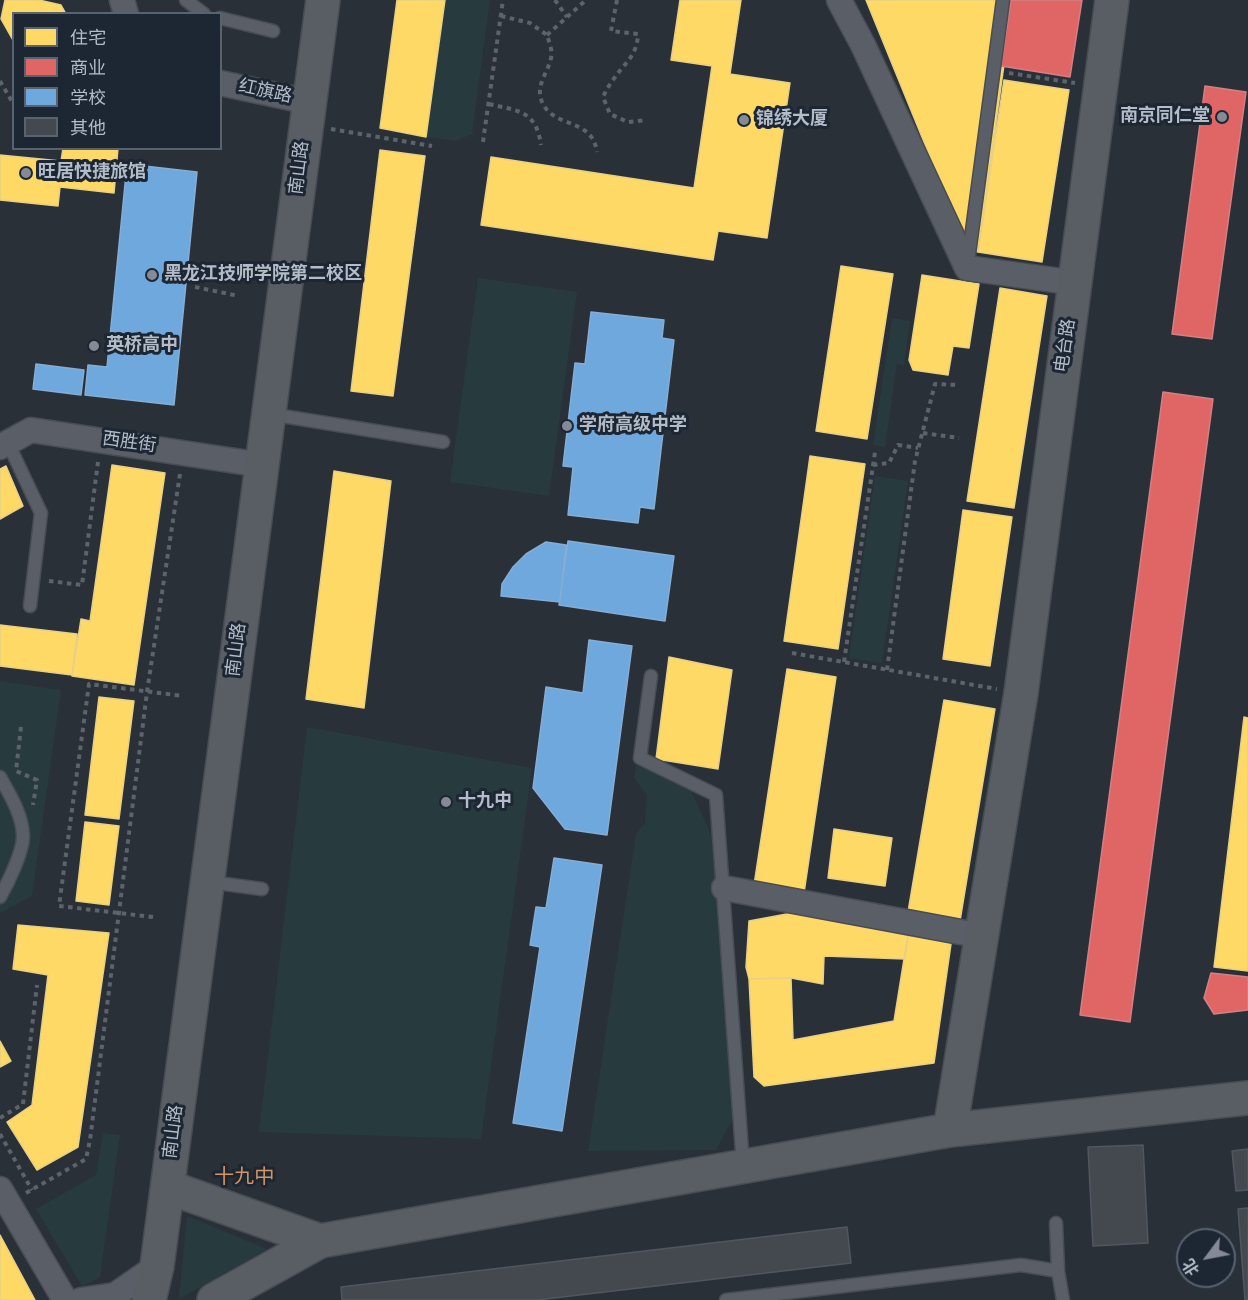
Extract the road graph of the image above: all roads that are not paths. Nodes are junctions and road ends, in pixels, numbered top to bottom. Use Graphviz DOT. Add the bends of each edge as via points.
graph roads {
  1 [pos="186,0"];
  2 [pos="323,0"];
  3 [pos="839,0"];
  4 [pos="1003,0"];
  5 [pos="1112,0"];
  6 [pos="201,12"];
  7 [pos="222,18"];
  8 [pos="273,31"];
  9 [pos="222,84"];
  10 [pos="308,114"];
  11 [pos="967,268"];
  12 [pos="1076,283"];
  13 [pos="269,413"];
  14 [pos="443,442"];
  15 [pos="4,445"];
  16 [pos="262,465"];
  17 [pos="30,606"];
  18 [pos="651,676"];
  19 [pos="0,777"];
  20 [pos="208,882"];
  21 [pos="724,888"];
  22 [pos="262,889"];
  23 [pos="0,897"];
  24 [pos="982,936"];
  25 [pos="1248,1098"];
  26 [pos="950,1130"];
  27 [pos="743,1166"];
  28 [pos="168,1187"];
  29 [pos="4,1196"];
  30 [pos="1056,1223"];
  31 [pos="320,1241"];
  32 [pos="158,1266"];
  33 [pos="1058,1271"];
  34 [pos="65,1300"];
  35 [pos="81,1300"];
  36 [pos="149,1300"];
  37 [pos="214,1300"];
  38 [pos="726,1300"];
  39 [pos="1063,1300"];
  1 -- 6 [label="lane"];
  2 -- 10 [label="street, 南山路"];
  3 -- 11 [label="street"];
  4 -- 11 [label="lane"];
  5 -- 12 [label="street, 电台路"];
  7 -- 8 [label="lane"];
  9 -- 10 [label="street, 红旗路"];
  10 -- 13 [label="street, 南山路"];
  11 -- 12 [label="street"];
  12 -- 24 [label="street, 电台路" via="1021,693"];
  13 -- 14 [label="lane"];
  13 -- 16 [label="street, 南山路"];
  15 -- 16 [label="street, 西胜街" via="31,430"];
  15 -- 17 [label="lane" via="41,513"];
  16 -- 20 [label="street, 南山路"];
  18 -- 21 [label="lane" via="640,758 716,795"];
  19 -- 23 [label="lane" via="16,806 24,836 11,878"];
  20 -- 22 [label="lane"];
  20 -- 28 [label="street, 南山路"];
  21 -- 24 [label="street"];
  21 -- 27 [label="lane"];
  24 -- 26 [label="street, 电台路"];
  25 -- 26 [label="street"];
  26 -- 27 [label="street"];
  27 -- 31 [label="street"];
  28 -- 31 [label="street"];
  28 -- 32 [label="street, 南山路"];
  29 -- 34 [label="street"];
  30 -- 33 [label="lane"];
  31 -- 37 [label="street"];
  32 -- 35 [label="street" via="115,1294"];
  32 -- 36 [label="street, 南山路"];
  33 -- 38 [label="lane" via="1021,1265"];
  33 -- 39 [label="lane"];
}
